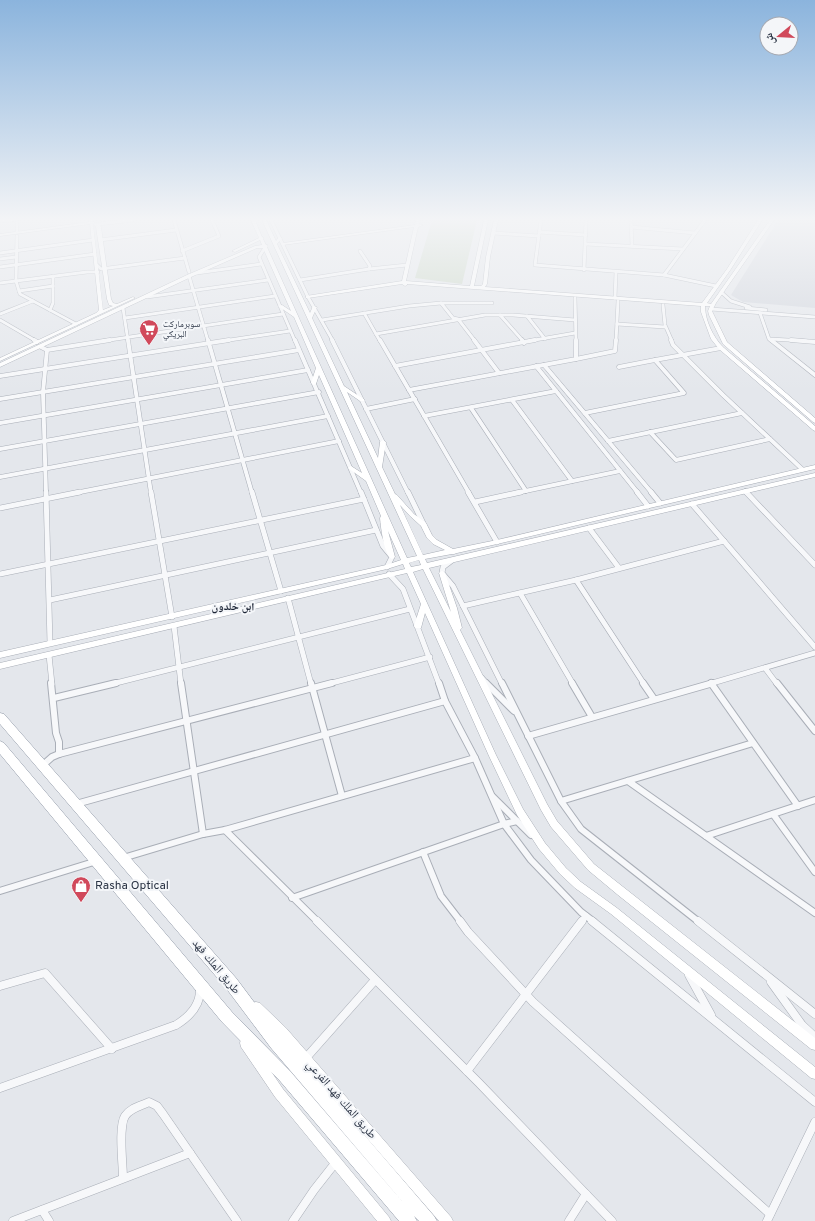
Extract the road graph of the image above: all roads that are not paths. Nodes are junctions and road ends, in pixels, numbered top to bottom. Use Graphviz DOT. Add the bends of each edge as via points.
graph roads {
  1 [pos="53,276"];
  2 [pos="16,277"];
  3 [pos="46,277"];
  4 [pos="98,277"];
  5 [pos="106,277"];
  6 [pos="182,277"];
  7 [pos="184,277"];
  8 [pos="190,277"];
  9 [pos="267,277"];
  10 [pos="279,277"];
  11 [pos="294,277"];
  12 [pos="298,277"];
  13 [pos="319,277"];
  14 [pos="405,277"];
  15 [pos="411,277"];
  16 [pos="474,277"];
  17 [pos="486,277"];
  18 [pos="616,277"];
  19 [pos="673,277"];
  20 [pos="723,277"];
  21 [pos="731,278"];
  22 [pos="268,280"];
  23 [pos="300,280"];
  24 [pos="16,281"];
  25 [pos="412,282"];
  26 [pos="0,283"];
  27 [pos="404,284"];
  28 [pos="53,286"];
  29 [pos="716,286"];
  30 [pos="472,287"];
  31 [pos="482,288"];
  32 [pos="19,291"];
  33 [pos="194,291"];
  34 [pos="721,292"];
  35 [pos="275,296"];
  36 [pos="147,297"];
  37 [pos="575,298"];
  38 [pos="309,299"];
  39 [pos="616,299"];
  40 [pos="33,301"];
  41 [pos="110,302"];
  42 [pos="441,303"];
  43 [pos="492,303"];
  44 [pos="101,304"];
  45 [pos="663,305"];
  46 [pos="117,306"];
  47 [pos="280,306"];
  48 [pos="703,306"];
  49 [pos="199,307"];
  50 [pos="315,307"];
  51 [pos="712,307"];
  52 [pos="123,308"];
  53 [pos="50,310"];
  54 [pos="759,311"];
  55 [pos="364,313"];
  56 [pos="0,314"];
  57 [pos="98,314"];
  58 [pos="283,314"];
  59 [pos="500,315"];
  60 [pos="527,316"];
  61 [pos="815,316"];
  62 [pos="296,317"];
  63 [pos="125,318"];
  64 [pos="310,318"];
  65 [pos="458,319"];
  66 [pos="0,320"];
  67 [pos="322,320"];
  68 [pos="576,320"];
  69 [pos="76,324"];
  70 [pos="617,324"];
  71 [pos="204,325"];
  72 [pos="666,326"];
  73 [pos="290,330"];
  74 [pos="576,333"];
  75 [pos="376,334"];
  76 [pos="128,337"];
  77 [pos="545,339"];
  78 [pos="769,339"];
  79 [pos="37,342"];
  80 [pos="815,342"];
  81 [pos="209,343"];
  82 [pos="524,343"];
  83 [pos="41,347"];
  84 [pos="721,348"];
  85 [pos="47,350"];
  86 [pos="299,350"];
  87 [pos="482,351"];
  88 [pos="683,354"];
  89 [pos="130,356"];
  90 [pos="576,359"];
  91 [pos="654,360"];
  92 [pos="1,362"];
  93 [pos="215,364"];
  94 [pos="544,364"];
  95 [pos="395,366"];
  96 [pos="536,366"];
  97 [pos="318,367"];
  98 [pos="619,367"];
  99 [pos="44,369"];
  100 [pos="308,370"];
  101 [pos="499,373"];
  102 [pos="815,375"];
  103 [pos="0,376"];
  104 [pos="132,377"];
  105 [pos="314,383"];
  106 [pos="221,385"];
  107 [pos="341,387"];
  108 [pos="409,390"];
  109 [pos="556,391"];
  110 [pos="42,392"];
  111 [pos="319,392"];
  112 [pos="0,399"];
  113 [pos="415,399"];
  114 [pos="136,400"];
  115 [pos="362,400"];
  116 [pos="512,400"];
  117 [pos="228,408"];
  118 [pos="471,408"];
  119 [pos="366,409"];
  120 [pos="742,412"];
  121 [pos="585,413"];
  122 [pos="43,415"];
  123 [pos="328,416"];
  124 [pos="424,416"];
  125 [pos="815,421"];
  126 [pos="0,422"];
  127 [pos="140,424"];
  128 [pos="815,429"];
  129 [pos="650,432"];
  130 [pos="235,433"];
  131 [pos="770,439"];
  132 [pos="44,441"];
  133 [pos="339,441"];
  134 [pos="608,441"];
  135 [pos="383,442"];
  136 [pos="0,449"];
  137 [pos="144,449"];
  138 [pos="243,460"];
  139 [pos="815,467"];
  140 [pos="44,468"];
  141 [pos="351,468"];
  142 [pos="379,468"];
  143 [pos="802,469"];
  144 [pos="620,471"];
  145 [pos="815,475"];
  146 [pos="0,477"];
  147 [pos="149,478"];
  148 [pos="368,480"];
  149 [pos="572,481"];
  150 [pos="645,485"];
  151 [pos="388,487"];
  152 [pos="526,491"];
  153 [pos="745,491"];
  154 [pos="46,499"];
  155 [pos="364,499"];
  156 [pos="643,500"];
  157 [pos="474,502"];
  158 [pos="660,503"];
  159 [pos="692,504"];
  160 [pos="648,506"];
  161 [pos="0,508"];
  162 [pos="382,509"];
  163 [pos="260,519"];
  164 [pos="424,526"];
  165 [pos="590,528"];
  166 [pos="376,530"];
  167 [pos="159,541"];
  168 [pos="497,542"];
  169 [pos="724,542"];
  170 [pos="454,552"];
  171 [pos="269,554"];
  172 [pos="392,557"];
  173 [pos="421,558"];
  174 [pos="405,561"];
  175 [pos="451,561"];
  176 [pos="48,564"];
  177 [pos="815,565"];
  178 [pos="425,566"];
  179 [pos="619,568"];
  180 [pos="409,570"];
  181 [pos="388,571"];
  182 [pos="442,573"];
  183 [pos="0,574"];
  184 [pos="164,577"];
  185 [pos="576,580"];
  186 [pos="281,591"];
  187 [pos="520,593"];
  188 [pos="288,598"];
  189 [pos="50,600"];
  190 [pos="424,604"];
  191 [pos="463,606"];
  192 [pos="410,610"];
  193 [pos="172,617"];
  194 [pos="174,626"];
  195 [pos="418,626"];
  196 [pos="298,637"];
  197 [pos="461,640"];
  198 [pos="50,643"];
  199 [pos="815,647"];
  200 [pos="815,654"];
  201 [pos="0,655"];
  202 [pos="49,655"];
  203 [pos="430,657"];
  204 [pos="0,666"];
  205 [pos="178,668"];
  206 [pos="765,668"];
  207 [pos="478,674"];
  208 [pos="711,683"];
  209 [pos="312,688"];
  210 [pos="54,698"];
  211 [pos="654,699"];
  212 [pos="445,701"];
  213 [pos="0,716"];
  214 [pos="519,716"];
  215 [pos="592,717"];
  216 [pos="186,722"];
  217 [pos="812,724"];
  218 [pos="815,731"];
  219 [pos="325,736"];
  220 [pos="528,736"];
  221 [pos="753,743"];
  222 [pos="3,753"];
  223 [pos="59,754"];
  224 [pos="475,758"];
  225 [pos="43,765"];
  226 [pos="194,772"];
  227 [pos="628,781"];
  228 [pos="490,793"];
  229 [pos="342,796"];
  230 [pos="815,800"];
  231 [pos="561,801"];
  232 [pos="76,804"];
  233 [pos="798,806"];
  234 [pos="773,814"];
  235 [pos="517,821"];
  236 [pos="504,824"];
  237 [pos="225,830"];
  238 [pos="203,834"];
  239 [pos="706,836"];
  240 [pos="542,846"];
  241 [pos="423,852"];
  242 [pos="123,858"];
  243 [pos="97,861"];
  244 [pos="815,872"];
  245 [pos="0,891"];
  246 [pos="292,898"];
  247 [pos="815,913"];
  248 [pos="586,916"];
  249 [pos="685,969"];
  250 [pos="767,976"];
  251 [pos="375,980"];
  252 [pos="198,983"];
  253 [pos="231,983"];
  254 [pos="0,986"];
  255 [pos="526,994"];
  256 [pos="815,1014"];
  257 [pos="227,1017"];
  258 [pos="713,1019"];
  259 [pos="815,1037"];
  260 [pos="815,1045"];
  261 [pos="112,1048"];
  262 [pos="305,1059"];
  263 [pos="467,1072"];
  264 [pos="815,1074"];
  265 [pos="0,1088"];
  266 [pos="815,1102"];
  267 [pos="815,1122"];
  268 [pos="190,1153"];
  269 [pos="336,1162"];
  270 [pos="123,1178"];
  271 [pos="586,1194"];
  272 [pos="42,1210"];
  273 [pos="768,1218"];
  274 [pos="13,1221"];
  275 [pos="49,1221"];
  276 [pos="237,1221"];
  277 [pos="293,1221"];
  278 [pos="385,1221"];
  279 [pos="409,1221"];
  280 [pos="429,1221"];
  281 [pos="447,1221"];
  282 [pos="569,1221"];
  283 [pos="612,1221"];
  1 -- 28 [label="street"];
  2 -- 24 [label="street"];
  3 -- 24 [label="street"];
  4 -- 44 [label="street"];
  5 -- 41 [label="street"];
  6 -- 46 [label="street"];
  7 -- 36 [label="street"];
  8 -- 33 [label="street"];
  9 -- 22 [label="street"];
  10 -- 62 [label="street"];
  11 -- 64 [label="street"];
  12 -- 23 [label="street"];
  13 -- 23 [label="street"];
  14 -- 27 [label="street"];
  15 -- 25 [label="street"];
  16 -- 30 [label="street"];
  17 -- 31 [label="street"];
  18 -- 39 [label="street"];
  19 -- 29 [label="street"];
  20 -- 29 [label="street"];
  21 -- 34 [label="street"];
  22 -- 33 [label="street"];
  22 -- 35 [label="street"];
  23 -- 38 [label="street"];
  24 -- 26 [label="street"];
  24 -- 32 [label="street"];
  25 -- 27 [label="street"];
  25 -- 30 [label="street"];
  27 -- 37 [label="street" via="410,287"];
  27 -- 38 [label="street"];
  28 -- 32 [label="street"];
  28 -- 53 [label="street" via="53,303"];
  29 -- 48 [label="street"];
  30 -- 31 [label="street"];
  31 -- 39 [label="street"];
  32 -- 40 [label="street"];
  33 -- 36 [label="street"];
  33 -- 49 [label="street"];
  34 -- 51 [label="street"];
  34 -- 54 [label="street" via="737,304"];
  35 -- 47 [label="street"];
  35 -- 49 [label="street"];
  36 -- 52 [label="street"];
  37 -- 39 [label="street"];
  37 -- 68 [label="street"];
  38 -- 50 [label="street"];
  39 -- 45 [label="street"];
  39 -- 48 [label="street"];
  39 -- 70 [label="street"];
  40 -- 53 [label="street"];
  40 -- 56 [label="street"];
  41 -- 44 [label="street"];
  41 -- 46 [label="street"];
  42 -- 43 [label="street"];
  42 -- 55 [label="street"];
  42 -- 65 [label="street" via="453,318"];
  44 -- 57 [label="street" via="102,310"];
  45 -- 48 [label="street"];
  45 -- 72 [label="street"];
  46 -- 57 [label="street"];
  47 -- 58 [label="street"];
  47 -- 62 [label="street"];
  48 -- 51 [label="street"];
  48 -- 84 [label="street" via="714,339"];
  49 -- 63 [label="street"];
  49 -- 71 [label="street"];
  50 -- 64 [label="street"];
  50 -- 67 [label="street"];
  51 -- 54 [label="street"];
  51 -- 125 [label="street" via="711,315 725,343"];
  52 -- 63 [label="street"];
  52 -- 83 [label="street"];
  53 -- 69 [label="street"];
  54 -- 61 [label="street"];
  54 -- 78 [label="street"];
  55 -- 67 [label="street"];
  55 -- 75 [label="street"];
  57 -- 69 [label="street"];
  58 -- 71 [label="street"];
  58 -- 73 [label="street"];
  59 -- 60 [label="street"];
  59 -- 65 [label="street"];
  59 -- 82 [label="street"];
  60 -- 68 [label="street"];
  60 -- 77 [label="street"];
  62 -- 97 [label="street"];
  63 -- 76 [label="street"];
  64 -- 107 [label="street"];
  65 -- 75 [label="street"];
  65 -- 87 [label="street"];
  66 -- 79 [label="street"];
  67 -- 115 [label="street"];
  68 -- 74 [label="street"];
  69 -- 79 [label="street"];
  70 -- 72 [label="street"];
  70 -- 90 [label="street" via="615,351"];
  71 -- 76 [label="street"];
  71 -- 81 [label="street"];
  72 -- 88 [label="street" via="673,345"];
  73 -- 81 [label="street"];
  73 -- 86 [label="street"];
  74 -- 77 [label="street"];
  74 -- 90 [label="street"];
  75 -- 95 [label="street"];
  76 -- 85 [label="street"];
  76 -- 89 [label="street"];
  77 -- 82 [label="street"];
  78 -- 80 [label="street"];
  78 -- 102 [label="street"];
  79 -- 92 [label="street"];
  81 -- 89 [label="street"];
  81 -- 93 [label="street"];
  82 -- 87 [label="street"];
  83 -- 85 [label="street"];
  83 -- 92 [label="street"];
  84 -- 88 [label="street"];
  84 -- 128 [label="street"];
  85 -- 99 [label="street"];
  86 -- 93 [label="street"];
  86 -- 100 [label="street"];
  87 -- 95 [label="street"];
  87 -- 101 [label="street"];
  88 -- 91 [label="street"];
  88 -- 120 [label="street"];
  89 -- 99 [label="street"];
  89 -- 104 [label="street"];
  90 -- 94 [label="street"];
  91 -- 98 [label="street"];
  91 -- 121 [label="street" via="684,393"];
  93 -- 104 [label="street"];
  93 -- 106 [label="street"];
  94 -- 96 [label="street"];
  94 -- 121 [label="street"];
  95 -- 108 [label="street"];
  96 -- 101 [label="street"];
  96 -- 109 [label="street"];
  97 -- 105 [label="street"];
  97 -- 148 [label="street"];
  99 -- 103 [label="street"];
  99 -- 110 [label="street"];
  100 -- 105 [label="street"];
  100 -- 106 [label="street"];
  101 -- 108 [label="street"];
  104 -- 110 [label="street"];
  104 -- 114 [label="street"];
  105 -- 111 [label="street"];
  106 -- 114 [label="street"];
  106 -- 117 [label="street"];
  107 -- 115 [label="street"];
  107 -- 142 [label="street"];
  108 -- 113 [label="street"];
  109 -- 116 [label="street"];
  109 -- 144 [label="street"];
  110 -- 112 [label="street"];
  110 -- 122 [label="street"];
  111 -- 117 [label="street"];
  111 -- 123 [label="street"];
  113 -- 119 [label="street"];
  113 -- 124 [label="street"];
  114 -- 122 [label="street"];
  114 -- 127 [label="street"];
  115 -- 119 [label="street"];
  116 -- 118 [label="street"];
  116 -- 149 [label="street"];
  117 -- 127 [label="street"];
  117 -- 130 [label="street"];
  118 -- 124 [label="street"];
  118 -- 152 [label="street"];
  119 -- 135 [label="street"];
  120 -- 129 [label="street"];
  120 -- 131 [label="street"];
  121 -- 134 [label="street"];
  122 -- 126 [label="street"];
  122 -- 132 [label="street"];
  123 -- 130 [label="street"];
  123 -- 133 [label="street"];
  124 -- 157 [label="street"];
  127 -- 132 [label="street"];
  127 -- 137 [label="street"];
  129 -- 131 [label="street" via="676,460"];
  129 -- 134 [label="street"];
  130 -- 137 [label="street"];
  130 -- 138 [label="street"];
  131 -- 143 [label="street"];
  132 -- 136 [label="street"];
  132 -- 140 [label="street"];
  133 -- 138 [label="street"];
  133 -- 141 [label="street"];
  134 -- 150 [label="street"];
  135 -- 142 [label="street"];
  135 -- 164 [label="street"];
  137 -- 140 [label="street"];
  137 -- 147 [label="street"];
  138 -- 147 [label="street"];
  138 -- 163 [label="street"];
  139 -- 143 [label="street"];
  140 -- 146 [label="street"];
  140 -- 154 [label="street"];
  141 -- 148 [label="street"];
  141 -- 155 [label="street"];
  142 -- 151 [label="street"];
  143 -- 158 [label="street"];
  144 -- 149 [label="street"];
  144 -- 156 [label="street"];
  145 -- 153 [label="street"];
  147 -- 154 [label="street"];
  147 -- 167 [label="street"];
  148 -- 162 [label="street"];
  149 -- 152 [label="street"];
  150 -- 156 [label="street"];
  150 -- 158 [label="street"];
  151 -- 164 [label="street"];
  151 -- 173 [label="street"];
  152 -- 157 [label="street"];
  153 -- 159 [label="street"];
  153 -- 177 [label="street"];
  154 -- 161 [label="street"];
  154 -- 176 [label="street"];
  155 -- 163 [label="street"];
  155 -- 166 [label="street"];
  156 -- 160 [label="street"];
  157 -- 168 [label="street"];
  158 -- 160 [label="street"];
  159 -- 165 [label="street"];
  159 -- 169 [label="street"];
  160 -- 168 [label="street"];
  162 -- 172 [label="street"];
  162 -- 174 [label="street"];
  163 -- 167 [label="street"];
  163 -- 171 [label="street"];
  164 -- 170 [label="street" via="435,542"];
  165 -- 175 [label="street"];
  165 -- 179 [label="street"];
  166 -- 171 [label="street"];
  166 -- 172 [label="street"];
  167 -- 176 [label="street"];
  167 -- 184 [label="street"];
  168 -- 170 [label="street"];
  169 -- 179 [label="street"];
  169 -- 199 [label="street"];
  170 -- 173 [label="street"];
  171 -- 184 [label="street"];
  171 -- 186 [label="street"];
  172 -- 181 [label="street"];
  173 -- 174 [label="street"];
  173 -- 178 [label="street"];
  174 -- 180 [label="street"];
  174 -- 181 [label="street"];
  175 -- 178 [label="street"];
  175 -- 182 [label="street" via="443,567"];
  176 -- 183 [label="street"];
  176 -- 189 [label="street"];
  178 -- 180 [label="street"];
  178 -- 197 [label="street"];
  179 -- 185 [label="street"];
  180 -- 181 [label="street"];
  180 -- 190 [label="street"];
  181 -- 186 [label="street"];
  181 -- 188 [label="street"];
  181 -- 192 [label="street" via="403,588"];
  182 -- 191 [label="street" via="453,586"];
  182 -- 197 [label="street"];
  184 -- 189 [label="street"];
  184 -- 193 [label="street"];
  185 -- 187 [label="street"];
  185 -- 211 [label="street"];
  186 -- 193 [label="street"];
  187 -- 191 [label="street"];
  187 -- 215 [label="street"];
  188 -- 194 [label="street"];
  188 -- 196 [label="street"];
  189 -- 198 [label="street"];
  190 -- 195 [label="street"];
  190 -- 240 [label="street" via="520,812"];
  191 -- 214 [label="street"];
  192 -- 195 [label="street"];
  192 -- 196 [label="street"];
  193 -- 198 [label="street"];
  194 -- 202 [label="street"];
  194 -- 205 [label="street"];
  195 -- 203 [label="street"];
  196 -- 205 [label="street"];
  196 -- 209 [label="street"];
  197 -- 207 [label="street"];
  198 -- 201 [label="street"];
  200 -- 206 [label="street"];
  202 -- 204 [label="street"];
  202 -- 210 [label="street"];
  203 -- 209 [label="street"];
  203 -- 212 [label="street"];
  205 -- 210 [label="street"];
  205 -- 216 [label="street"];
  206 -- 208 [label="street"];
  206 -- 217 [label="street"];
  207 -- 214 [label="street"];
  207 -- 260 [label="street" via="544,807 554,824 591,867"];
  208 -- 211 [label="street"];
  208 -- 221 [label="street"];
  209 -- 216 [label="street"];
  209 -- 219 [label="street"];
  210 -- 223 [label="street"];
  211 -- 215 [label="street"];
  212 -- 219 [label="street"];
  212 -- 224 [label="street"];
  213 -- 225 [label="highway, طريق الملك فهد"];
  214 -- 220 [label="street"];
  215 -- 220 [label="street"];
  216 -- 223 [label="street"];
  216 -- 226 [label="street"];
  217 -- 218 [label="street"];
  219 -- 226 [label="street"];
  219 -- 229 [label="street"];
  220 -- 231 [label="street"];
  221 -- 227 [label="street"];
  221 -- 233 [label="street"];
  222 -- 243 [label="highway"];
  223 -- 225 [label="street" via="52,756"];
  224 -- 228 [label="street"];
  224 -- 229 [label="street"];
  225 -- 232 [label="highway, طريق الملك فهد"];
  226 -- 232 [label="street"];
  226 -- 238 [label="street"];
  227 -- 231 [label="street"];
  227 -- 239 [label="street"];
  228 -- 235 [label="street"];
  228 -- 236 [label="street"];
  229 -- 237 [label="street"];
  230 -- 233 [label="street"];
  231 -- 250 [label="street" via="581,829"];
  232 -- 242 [label="highway, طريق الملك فهد"];
  233 -- 234 [label="street"];
  234 -- 239 [label="street"];
  234 -- 244 [label="street"];
  235 -- 236 [label="street"];
  235 -- 240 [label="street"];
  236 -- 241 [label="street"];
  236 -- 248 [label="street" via="531,860"];
  237 -- 238 [label="street"];
  237 -- 246 [label="street"];
  238 -- 242 [label="street"];
  239 -- 247 [label="street"];
  240 -- 249 [label="street" via="578,885"];
  241 -- 246 [label="street"];
  241 -- 255 [label="street" via="441,896 468,932"];
  242 -- 253 [label="highway, طريق الملك فهد"];
  243 -- 245 [label="street"];
  243 -- 252 [label="highway"];
  246 -- 251 [label="street"];
  248 -- 255 [label="street"];
  248 -- 258 [label="street"];
  249 -- 258 [label="street"];
  249 -- 264 [label="street"];
  250 -- 256 [label="street"];
  250 -- 259 [label="street" via="802,1025"];
  251 -- 262 [label="street"];
  251 -- 263 [label="street"];
  252 -- 257 [label="highway"];
  252 -- 261 [label="street" via="198,1004 184,1020"];
  253 -- 262 [label="street, طريق الملك فهد الفرعي" via="282,1032"];
  253 -- 280 [label="highway, طريق الملك فهد" via="276,1043"];
  254 -- 261 [label="street" via="45,972"];
  255 -- 263 [label="street"];
  255 -- 273 [label="street"];
  257 -- 269 [label="street" via="279,1093"];
  257 -- 279 [label="highway" via="286,1076"];
  258 -- 266 [label="street"];
  261 -- 265 [label="street"];
  262 -- 281 [label="street, طريق الملك فهد الفرعي"];
  263 -- 271 [label="street"];
  267 -- 273 [label="street"];
  268 -- 270 [label="street"];
  268 -- 270 [label="street" via="157,1106 149,1102 124,1117"];
  268 -- 276 [label="street"];
  269 -- 277 [label="street"];
  269 -- 278 [label="street"];
  270 -- 272 [label="street"];
  271 -- 282 [label="street"];
  271 -- 283 [label="street"];
  272 -- 274 [label="street"];
  272 -- 275 [label="street"];
}
